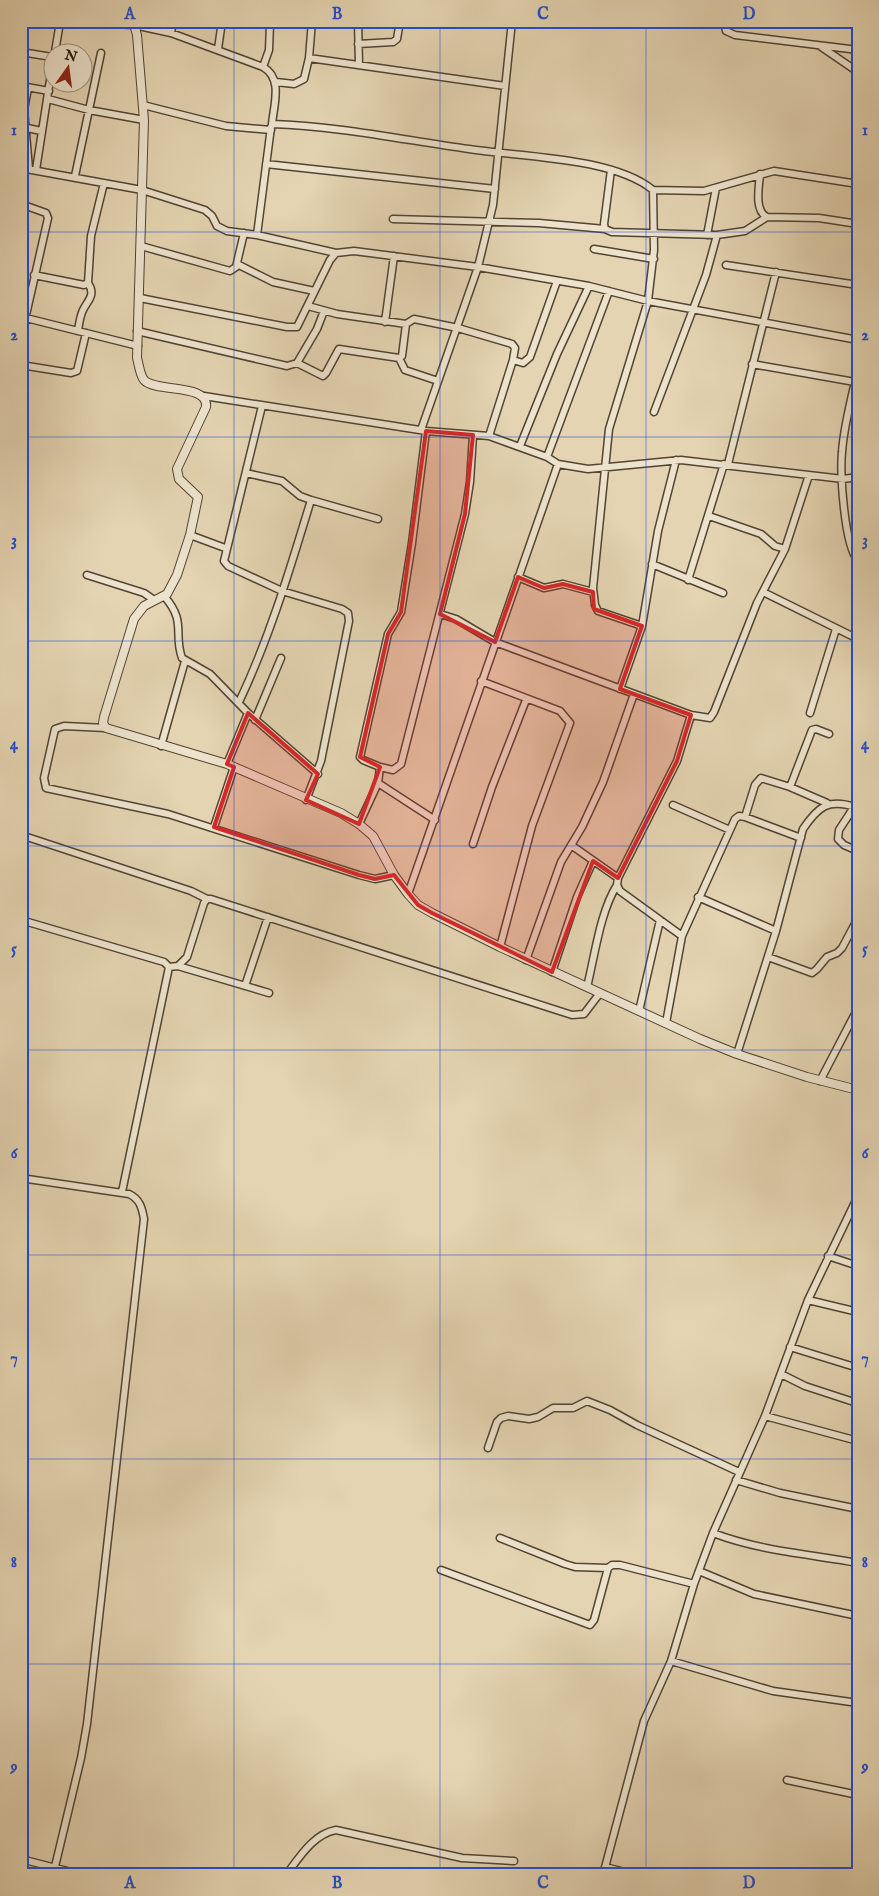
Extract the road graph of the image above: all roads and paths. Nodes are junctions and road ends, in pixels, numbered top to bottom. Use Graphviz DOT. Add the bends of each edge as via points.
graph roads {
  1 [pos="52,21"];
  2 [pos="173,21"];
  3 [pos="222,21"];
  4 [pos="278,21"];
  5 [pos="312,21"];
  6 [pos="358,21"];
  7 [pos="400,21"];
  8 [pos="512,21"];
  9 [pos="724,21"];
  10 [pos="60,22"];
  11 [pos="134,23"];
  12 [pos="171,33"];
  13 [pos="57,42"];
  14 [pos="358,44"];
  15 [pos="819,46"];
  16 [pos="218,49"];
  17 [pos="858,50"];
  18 [pos="21,52"];
  19 [pos="101,53"];
  20 [pos="42,55"];
  21 [pos="309,58"];
  22 [pos="359,66"];
  23 [pos="263,67"];
  24 [pos="858,72"];
  25 [pos="276,82"];
  26 [pos="505,86"];
  27 [pos="24,87"];
  28 [pos="42,91"];
  29 [pos="49,92"];
  30 [pos="48,100"];
  31 [pos="143,106"];
  32 [pos="89,110"];
  33 [pos="144,120"];
  34 [pos="23,127"];
  35 [pos="271,127"];
  36 [pos="41,131"];
  37 [pos="499,154"];
  38 [pos="266,164"];
  39 [pos="28,169"];
  40 [pos="611,170"];
  41 [pos="760,174"];
  42 [pos="76,176"];
  43 [pos="104,183"];
  44 [pos="858,184"];
  45 [pos="21,188"];
  46 [pos="716,188"];
  47 [pos="142,190"];
  48 [pos="495,190"];
  49 [pos="653,190"];
  50 [pos="21,204"];
  51 [pos="767,217"];
  52 [pos="393,219"];
  53 [pos="489,222"];
  54 [pos="858,224"];
  55 [pos="605,229"];
  56 [pos="244,233"];
  57 [pos="257,234"];
  58 [pos="655,234"];
  59 [pos="707,235"];
  60 [pos="717,235"];
  61 [pos="141,246"];
  62 [pos="594,249"];
  63 [pos="336,253"];
  64 [pos="394,256"];
  65 [pos="654,259"];
  66 [pos="237,264"];
  67 [pos="726,265"];
  68 [pos="478,266"];
  69 [pos="776,272"];
  70 [pos="34,275"];
  71 [pos="557,281"];
  72 [pos="88,283"];
  73 [pos="858,285"];
  74 [pos="589,286"];
  75 [pos="314,291"];
  76 [pos="609,291"];
  77 [pos="140,298"];
  78 [pos="648,301"];
  79 [pos="308,306"];
  80 [pos="692,309"];
  81 [pos="324,311"];
  82 [pos="23,317"];
  83 [pos="384,322"];
  84 [pos="764,323"];
  85 [pos="406,324"];
  86 [pos="458,328"];
  87 [pos="137,330"];
  88 [pos="78,331"];
  89 [pos="86,333"];
  90 [pos="21,337"];
  91 [pos="858,340"];
  92 [pos="138,346"];
  93 [pos="399,358"];
  94 [pos="514,360"];
  95 [pos="297,363"];
  96 [pos="752,364"];
  97 [pos="21,365"];
  98 [pos="858,369"];
  99 [pos="438,382"];
  100 [pos="855,382"];
  101 [pos="204,396"];
  102 [pos="262,406"];
  103 [pos="654,412"];
  104 [pos="423,430"];
  105 [pos="473,435"];
  106 [pos="489,436"];
  107 [pos="520,446"];
  108 [pos="547,457"];
  109 [pos="676,460"];
  110 [pos="558,464"];
  111 [pos="726,464"];
  112 [pos="604,468"];
  113 [pos="246,473"];
  114 [pos="809,475"];
  115 [pos="858,477"];
  116 [pos="842,479"];
  117 [pos="311,500"];
  118 [pos="709,516"];
  119 [pos="378,519"];
  120 [pos="190,535"];
  121 [pos="225,548"];
  122 [pos="785,550"];
  123 [pos="858,561"];
  124 [pos="652,564"];
  125 [pos="87,575"];
  126 [pos="518,577"];
  127 [pos="688,580"];
  128 [pos="282,591"];
  129 [pos="593,592"];
  130 [pos="723,592"];
  131 [pos="763,592"];
  132 [pos="164,596"];
  133 [pos="154,600"];
  134 [pos="440,614"];
  135 [pos="642,626"];
  136 [pos="836,629"];
  137 [pos="858,639"];
  138 [pos="494,642"];
  139 [pos="281,658"];
  140 [pos="185,661"];
  141 [pos="481,681"];
  142 [pos="620,688"];
  143 [pos="634,694"];
  144 [pos="526,700"];
  145 [pos="239,702"];
  146 [pos="810,713"];
  147 [pos="248,714"];
  148 [pos="691,715"];
  149 [pos="255,720"];
  150 [pos="106,728"];
  151 [pos="829,734"];
  152 [pos="161,746"];
  153 [pos="230,766"];
  154 [pos="380,767"];
  155 [pos="318,774"];
  156 [pos="378,783"];
  157 [pos="790,787"];
  158 [pos="306,800"];
  159 [pos="827,804"];
  160 [pos="856,804"];
  161 [pos="672,805"];
  162 [pos="746,817"];
  163 [pos="435,820"];
  164 [pos="359,824"];
  165 [pos="214,827"];
  166 [pos="730,830"];
  167 [pos="21,835"];
  168 [pos="801,838"];
  169 [pos="473,844"];
  170 [pos="571,845"];
  171 [pos="858,851"];
  172 [pos="593,860"];
  173 [pos="394,875"];
  174 [pos="618,881"];
  175 [pos="408,894"];
  176 [pos="698,897"];
  177 [pos="206,899"];
  178 [pos="268,917"];
  179 [pos="858,918"];
  180 [pos="21,920"];
  181 [pos="660,920"];
  182 [pos="776,931"];
  183 [pos="682,936"];
  184 [pos="500,947"];
  185 [pos="768,957"];
  186 [pos="526,960"];
  187 [pos="178,966"];
  188 [pos="169,967"];
  189 [pos="552,972"];
  190 [pos="245,986"];
  191 [pos="587,988"];
  192 [pos="269,993"];
  193 [pos="600,993"];
  194 [pos="858,1008"];
  195 [pos="639,1011"];
  196 [pos="666,1023"];
  197 [pos="737,1054"];
  198 [pos="820,1081"];
  199 [pos="858,1090"];
  200 [pos="21,1178"];
  201 [pos="122,1192"];
  202 [pos="858,1196"];
  203 [pos="828,1256"];
  204 [pos="858,1266"];
  205 [pos="808,1300"];
  206 [pos="858,1312"];
  207 [pos="790,1347"];
  208 [pos="858,1368"];
  209 [pos="781,1374"];
  210 [pos="857,1403"];
  211 [pos="765,1416"];
  212 [pos="858,1441"];
  213 [pos="488,1448"];
  214 [pos="739,1472"];
  215 [pos="736,1480"];
  216 [pos="858,1509"];
  217 [pos="713,1533"];
  218 [pos="500,1538"];
  219 [pos="858,1563"];
  220 [pos="608,1568"];
  221 [pos="441,1570"];
  222 [pos="699,1571"];
  223 [pos="694,1584"];
  224 [pos="858,1616"];
  225 [pos="671,1661"];
  226 [pos="858,1703"];
  227 [pos="787,1780"];
  228 [pos="858,1795"];
  229 [pos="21,1859"];
  230 [pos="514,1861"];
  231 [pos="54,1867"];
  232 [pos="605,1867"];
  233 [pos="52,1875"];
  234 [pos="83,1875"];
  235 [pos="286,1875"];
  236 [pos="603,1875"];
  237 [pos="638,1875"];
  1 -- 10 [label="street"];
  2 -- 12 [label="street"];
  3 -- 16 [label="street"];
  4 -- 23 [label="street" via="270,24"];
  5 -- 21 [label="street"];
  6 -- 14 [label="street"];
  7 -- 14 [label="street" via="397,39 393,42"];
  8 -- 26 [label="street"];
  9 -- 15 [label="street" via="726,31 735,35"];
  10 -- 11 [label="street"];
  10 -- 13 [label="street"];
  11 -- 12 [label="street"];
  11 -- 31 [label="street"];
  12 -- 16 [label="street"];
  14 -- 22 [label="street"];
  15 -- 17 [label="street"];
  15 -- 24 [label="street"];
  16 -- 23 [label="street"];
  18 -- 20 [label="street"];
  19 -- 32 [label="street"];
  21 -- 22 [label="street"];
  21 -- 25 [label="street" via="304,79 300,82"];
  22 -- 26 [label="street"];
  23 -- 25 [label="street" via="271,71"];
  25 -- 35 [label="street"];
  26 -- 37 [label="street"];
  27 -- 28 [label="street"];
  27 -- 34 [label="street"];
  29 -- 30 [label="street"];
  30 -- 32 [label="street"];
  30 -- 36 [label="street"];
  31 -- 33 [label="street"];
  31 -- 35 [label="street" via="226,126"];
  32 -- 33 [label="street"];
  32 -- 42 [label="street"];
  33 -- 47 [label="street"];
  34 -- 36 [label="street"];
  34 -- 39 [label="street"];
  35 -- 37 [label="street" via="310,126"];
  35 -- 38 [label="street"];
  36 -- 39 [label="street"];
  37 -- 40 [label="street" via="566,161"];
  37 -- 48 [label="street"];
  38 -- 48 [label="street"];
  38 -- 57 [label="street"];
  39 -- 42 [label="street"];
  39 -- 45 [label="street"];
  40 -- 49 [label="street" via="634,178"];
  40 -- 55 [label="street"];
  41 -- 44 [label="street" via="787,172"];
  41 -- 46 [label="street"];
  41 -- 51 [label="street" via="759,210"];
  42 -- 43 [label="street"];
  43 -- 47 [label="street"];
  43 -- 72 [label="street" via="91,236"];
  46 -- 49 [label="street" via="704,191"];
  46 -- 59 [label="street"];
  47 -- 56 [label="street" via="205,210 220,228"];
  47 -- 61 [label="street"];
  48 -- 53 [label="street"];
  49 -- 58 [label="street"];
  50 -- 70 [label="street" via="47,215"];
  51 -- 54 [label="street" via="819,218"];
  51 -- 60 [label="street" via="745,231"];
  52 -- 53 [label="street"];
  53 -- 55 [label="street"];
  53 -- 68 [label="street"];
  55 -- 58 [label="street"];
  56 -- 57 [label="street"];
  56 -- 66 [label="street"];
  57 -- 63 [label="street"];
  58 -- 59 [label="street"];
  58 -- 65 [label="street"];
  59 -- 60 [label="street"];
  60 -- 80 [label="street"];
  61 -- 66 [label="street" via="230,271"];
  61 -- 77 [label="street"];
  62 -- 65 [label="street"];
  63 -- 64 [label="street" via="354,251"];
  63 -- 75 [label="street"];
  64 -- 68 [label="street"];
  64 -- 83 [label="street"];
  65 -- 78 [label="street"];
  66 -- 75 [label="street" via="273,282"];
  67 -- 69 [label="street"];
  68 -- 71 [label="street"];
  68 -- 86 [label="street"];
  69 -- 73 [label="street"];
  69 -- 84 [label="street"];
  70 -- 72 [label="street" via="84,285"];
  70 -- 82 [label="street"];
  71 -- 74 [label="street"];
  71 -- 94 [label="street" via="530,358 523,363"];
  72 -- 88 [label="street" via="91,299 82,312"];
  74 -- 76 [label="street"];
  74 -- 107 [label="street"];
  75 -- 79 [label="street"];
  76 -- 78 [label="street"];
  76 -- 108 [label="street"];
  77 -- 79 [label="street" via="287,327 297,327"];
  77 -- 87 [label="street"];
  78 -- 80 [label="street"];
  78 -- 112 [label="street" via="609,430"];
  79 -- 81 [label="street"];
  80 -- 84 [label="street"];
  80 -- 103 [label="street"];
  81 -- 83 [label="street"];
  81 -- 95 [label="street"];
  82 -- 88 [label="street"];
  82 -- 90 [label="street"];
  83 -- 85 [label="street"];
  84 -- 91 [label="street"];
  84 -- 96 [label="street"];
  85 -- 86 [label="street" via="414,319"];
  85 -- 93 [label="street" via="402,356"];
  86 -- 94 [label="street" via="512,344"];
  86 -- 99 [label="street"];
  87 -- 92 [label="street"];
  87 -- 95 [label="street" via="265,362 287,366"];
  88 -- 89 [label="street"];
  89 -- 92 [label="street"];
  89 -- 97 [label="street" via="77,371 71,373"];
  92 -- 101 [label="street" via="137,358 147,383"];
  93 -- 95 [label="street" via="339,349 323,376"];
  93 -- 99 [label="street" via="405,370"];
  94 -- 106 [label="street"];
  96 -- 100 [label="street"];
  96 -- 111 [label="street"];
  98 -- 100 [label="street"];
  99 -- 104 [label="street"];
  100 -- 116 [label="street" via="841,453"];
  101 -- 102 [label="street"];
  101 -- 120 [label="street" via="206,407 177,469 179,479 198,497"];
  102 -- 104 [label="street"];
  102 -- 113 [label="street"];
  104 -- 105 [label="street"];
  104 -- 154 [label="street" via="412,543 401,612 388,634 360,757"];
  105 -- 106 [label="street"];
  105 -- 134 [label="street" via="470,482"];
  106 -- 107 [label="street"];
  107 -- 108 [label="street"];
  108 -- 110 [label="street"];
  109 -- 111 [label="street"];
  109 -- 112 [label="street"];
  109 -- 124 [label="street"];
  110 -- 112 [label="street"];
  110 -- 126 [label="street"];
  111 -- 114 [label="street"];
  111 -- 118 [label="street"];
  112 -- 129 [label="street"];
  113 -- 117 [label="street" via="282,482"];
  113 -- 121 [label="street"];
  114 -- 116 [label="street"];
  114 -- 122 [label="street"];
  115 -- 116 [label="street"];
  116 -- 123 [label="street" via="850,545"];
  117 -- 119 [label="street"];
  117 -- 128 [label="street"];
  118 -- 122 [label="street" via="760,534"];
  118 -- 127 [label="street"];
  120 -- 121 [label="street"];
  120 -- 132 [label="street" via="177,575"];
  121 -- 128 [label="street" via="223,557 228,566"];
  122 -- 131 [label="street"];
  124 -- 127 [label="street"];
  124 -- 135 [label="street"];
  125 -- 133 [label="street" via="144,593"];
  126 -- 129 [label="street" via="544,588 563,584"];
  126 -- 138 [label="street"];
  127 -- 130 [label="street"];
  128 -- 145 [label="street" via="258,662"];
  128 -- 155 [label="street" via="342,609 348,613 350,621"];
  129 -- 135 [label="street" via="598,611"];
  131 -- 136 [label="street"];
  131 -- 148 [label="street" via="714,712 710,718"];
  132 -- 133 [label="street"];
  132 -- 140 [label="street" via="177,617 180,653"];
  133 -- 150 [label="street" via="144,606 129,630 104,717"];
  134 -- 138 [label="street" via="456,619"];
  134 -- 154 [label="street" via="401,764 393,770"];
  135 -- 142 [label="street"];
  136 -- 137 [label="street"];
  136 -- 146 [label="street"];
  138 -- 141 [label="street"];
  138 -- 142 [label="street"];
  139 -- 149 [label="street"];
  140 -- 145 [label="street" via="210,674"];
  140 -- 152 [label="street"];
  141 -- 144 [label="street"];
  141 -- 163 [label="street"];
  142 -- 143 [label="street"];
  143 -- 148 [label="street"];
  143 -- 170 [label="street" via="604,782"];
  144 -- 169 [label="street"];
  144 -- 184 [label="street" via="560,711 570,723 532,826"];
  145 -- 147 [label="street"];
  147 -- 149 [label="street"];
  147 -- 153 [label="street"];
  148 -- 174 [label="street" via="677,761"];
  149 -- 155 [label="street"];
  150 -- 152 [label="street"];
  150 -- 165 [label="street" via="64,726 55,729 44,778 46,788 125,803"];
  151 -- 157 [label="street" via="812,730"];
  152 -- 153 [label="street"];
  153 -- 158 [label="street"];
  153 -- 165 [label="street"];
  154 -- 156 [label="street"];
  155 -- 158 [label="street"];
  156 -- 163 [label="street"];
  156 -- 164 [label="street"];
  157 -- 159 [label="street"];
  157 -- 162 [label="street" via="761,778 758,780"];
  158 -- 164 [label="street" via="342,813"];
  159 -- 160 [label="street"];
  159 -- 168 [label="street" via="809,820"];
  160 -- 171 [label="street" via="839,830 838,839"];
  161 -- 166 [label="street"];
  162 -- 166 [label="street" via="735,819"];
  162 -- 168 [label="street"];
  163 -- 175 [label="street"];
  164 -- 173 [label="street" via="373,836"];
  165 -- 173 [label="street" via="358,875 375,879"];
  166 -- 176 [label="street"];
  167 -- 177 [label="street" via="191,891"];
  168 -- 182 [label="street"];
  170 -- 172 [label="street"];
  170 -- 186 [label="street" via="556,873"];
  172 -- 174 [label="street"];
  172 -- 189 [label="street"];
  173 -- 175 [label="street"];
  174 -- 181 [label="street" via="620,891"];
  174 -- 191 [label="street" via="610,896"];
  175 -- 184 [label="street" via="418,905"];
  176 -- 182 [label="street"];
  176 -- 183 [label="street"];
  177 -- 178 [label="street"];
  177 -- 187 [label="street" via="187,957"];
  178 -- 190 [label="street"];
  178 -- 193 [label="street" via="572,1015 584,1014"];
  179 -- 185 [label="street" via="837,954 826,957 812,973"];
  180 -- 188 [label="street" via="164,962"];
  181 -- 183 [label="street"];
  181 -- 195 [label="street"];
  182 -- 185 [label="street"];
  183 -- 196 [label="street"];
  184 -- 186 [label="street"];
  185 -- 197 [label="street"];
  186 -- 189 [label="street"];
  187 -- 188 [label="street"];
  187 -- 190 [label="street"];
  188 -- 201 [label="street"];
  189 -- 191 [label="street"];
  190 -- 192 [label="street"];
  191 -- 193 [label="street"];
  193 -- 195 [label="street"];
  194 -- 198 [label="street"];
  195 -- 196 [label="street"];
  196 -- 197 [label="street"];
  197 -- 198 [label="street"];
  198 -- 199 [label="street"];
  200 -- 201 [label="street"];
  201 -- 231 [label="street" via="136,1197 144,1219 87,1724"];
  202 -- 203 [label="street"];
  203 -- 204 [label="street"];
  203 -- 205 [label="street"];
  205 -- 206 [label="street"];
  205 -- 207 [label="street"];
  207 -- 208 [label="street"];
  207 -- 209 [label="street"];
  209 -- 210 [label="street" via="805,1386"];
  209 -- 211 [label="street"];
  211 -- 212 [label="street"];
  211 -- 214 [label="street"];
  213 -- 214 [label="street" via="501,1418 538,1417 553,1408 573,1408 587,1401"];
  214 -- 215 [label="street"];
  215 -- 216 [label="street"];
  215 -- 217 [label="street"];
  217 -- 219 [label="street" via="764,1549"];
  217 -- 222 [label="street"];
  218 -- 220 [label="street" via="570,1565"];
  220 -- 221 [label="street" via="590,1625"];
  220 -- 223 [label="street" via="620,1564"];
  222 -- 223 [label="street"];
  222 -- 224 [label="street" via="754,1594"];
  223 -- 225 [label="street"];
  225 -- 226 [label="street" via="773,1691"];
  225 -- 232 [label="street" via="639,1736"];
  227 -- 228 [label="street"];
  229 -- 231 [label="street"];
  230 -- 235 [label="street" via="462,1858 336,1830 328,1831 308,1847"];
  231 -- 233 [label="street"];
  231 -- 234 [label="street"];
  232 -- 236 [label="street"];
  232 -- 237 [label="street"];
}
